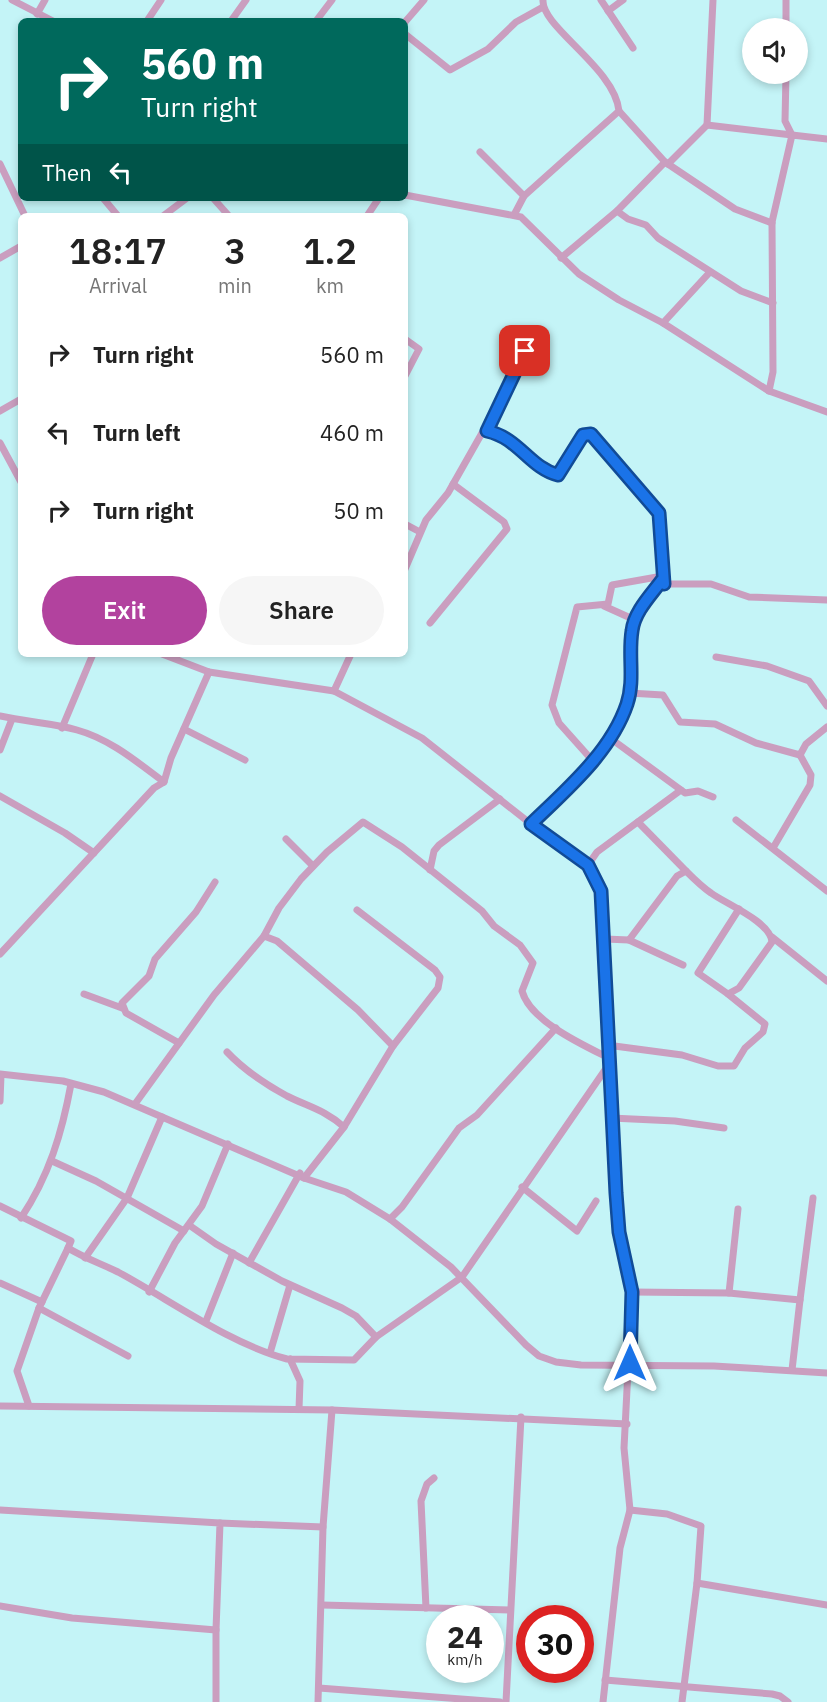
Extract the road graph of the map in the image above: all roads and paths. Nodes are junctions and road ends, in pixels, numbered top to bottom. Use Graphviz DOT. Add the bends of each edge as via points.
graph roads {
  1 [pos="12,0"];
  2 [pos="45,0"];
  3 [pos="161,0"];
  4 [pos="246,0"];
  5 [pos="330,0"];
  6 [pos="424,0"];
  7 [pos="601,0"];
  8 [pos="623,0"];
  9 [pos="713,0"];
  10 [pos="786,0"];
  11 [pos="543,3"];
  12 [pos="608,11"];
  13 [pos="38,14"];
  14 [pos="47,18"];
  15 [pos="149,18"];
  16 [pos="233,18"];
  17 [pos="318,18"];
  18 [pos="786,18"];
  19 [pos="408,19"];
  20 [pos="408,36"];
  21 [pos="633,48"];
  22 [pos="786,84"];
  23 [pos="619,111"];
  24 [pos="707,125"];
  25 [pos="792,135"];
  26 [pos="827,139"];
  27 [pos="480,152"];
  28 [pos="666,163"];
  29 [pos="0,164"];
  30 [pos="408,196"];
  31 [pos="524,196"];
  32 [pos="106,201"];
  33 [pos="183,201"];
  34 [pos="216,201"];
  35 [pos="617,211"];
  36 [pos="24,213"];
  37 [pos="116,213"];
  38 [pos="167,213"];
  39 [pos="227,213"];
  40 [pos="514,215"];
  41 [pos="772,223"];
  42 [pos="18,248"];
  43 [pos="0,258"];
  44 [pos="561,258"];
  45 [pos="710,272"];
  46 [pos="773,303"];
  47 [pos="663,323"];
  48 [pos="408,341"];
  49 [pos="525,351"];
  50 [pos="408,370"];
  51 [pos="769,391"];
  52 [pos="18,401"];
  53 [pos="0,411"];
  54 [pos="827,412"];
  55 [pos="487,431"];
  56 [pos="0,443"];
  57 [pos="18,476"];
  58 [pos="453,484"];
  59 [pos="408,526"];
  60 [pos="420,532"];
  61 [pos="408,561"];
  62 [pos="663,582"];
  63 [pos="827,600"];
  64 [pos="604,606"];
  65 [pos="635,620"];
  66 [pos="430,623"];
  67 [pos="92,657"];
  68 [pos="176,657"];
  69 [pos="350,657"];
  70 [pos="716,657"];
  71 [pos="209,672"];
  72 [pos="334,691"];
  73 [pos="629,693"];
  74 [pos="827,706"];
  75 [pos="0,716"];
  76 [pos="12,719"];
  77 [pos="827,727"];
  78 [pos="62,728"];
  79 [pos="184,729"];
  80 [pos="610,738"];
  81 [pos="0,750"];
  82 [pos="800,755"];
  83 [pos="245,760"];
  84 [pos="592,760"];
  85 [pos="164,782"];
  86 [pos="681,790"];
  87 [pos="0,796"];
  88 [pos="714,797"];
  89 [pos="500,800"];
  90 [pos="736,820"];
  91 [pos="638,822"];
  92 [pos="531,824"];
  93 [pos="286,839"];
  94 [pos="773,848"];
  95 [pos="94,853"];
  96 [pos="588,865"];
  97 [pos="313,866"];
  98 [pos="430,870"];
  99 [pos="686,871"];
  100 [pos="215,882"];
  101 [pos="826,888"];
  102 [pos="739,909"];
  103 [pos="357,910"];
  104 [pos="264,936"];
  105 [pos="772,937"];
  106 [pos="605,939"];
  107 [pos="629,940"];
  108 [pos="0,954"];
  109 [pos="683,965"];
  110 [pos="827,981"];
  111 [pos="84,994"];
  112 [pos="728,994"];
  113 [pos="122,1008"];
  114 [pos="556,1028"];
  115 [pos="179,1043"];
  116 [pos="606,1045"];
  117 [pos="393,1046"];
  118 [pos="227,1052"];
  119 [pos="609,1058"];
  120 [pos="608,1067"];
  121 [pos="1,1075"];
  122 [pos="71,1084"];
  123 [pos="0,1101"];
  124 [pos="135,1104"];
  125 [pos="162,1117"];
  126 [pos="611,1118"];
  127 [pos="344,1127"];
  128 [pos="724,1128"];
  129 [pos="228,1144"];
  130 [pos="52,1161"];
  131 [pos="302,1175"];
  132 [pos="522,1187"];
  133 [pos="127,1198"];
  134 [pos="813,1198"];
  135 [pos="596,1201"];
  136 [pos="0,1206"];
  137 [pos="738,1209"];
  138 [pos="21,1218"];
  139 [pos="390,1219"];
  140 [pos="187,1228"];
  141 [pos="68,1248"];
  142 [pos="233,1253"];
  143 [pos="85,1258"];
  144 [pos="249,1263"];
  145 [pos="462,1277"];
  146 [pos="0,1283"];
  147 [pos="290,1285"];
  148 [pos="149,1292"];
  149 [pos="632,1292"];
  150 [pos="729,1293"];
  151 [pos="800,1300"];
  152 [pos="41,1305"];
  153 [pos="206,1321"];
  154 [pos="376,1337"];
  155 [pos="270,1353"];
  156 [pos="128,1356"];
  157 [pos="290,1359"];
  158 [pos="630,1363"];
  159 [pos="792,1370"];
  160 [pos="827,1373"];
  161 [pos="0,1406"];
  162 [pos="29,1406"];
  163 [pos="299,1409"];
  164 [pos="332,1410"];
  165 [pos="521,1417"];
  166 [pos="627,1424"];
  167 [pos="434,1478"];
  168 [pos="0,1510"];
  169 [pos="630,1510"];
  170 [pos="220,1523"];
  171 [pos="323,1527"];
  172 [pos="697,1583"];
  173 [pos="322,1605"];
  174 [pos="827,1605"];
  175 [pos="0,1606"];
  176 [pos="426,1608"];
  177 [pos="504,1610"];
  178 [pos="510,1610"];
  179 [pos="216,1630"];
  180 [pos="604,1680"];
  181 [pos="319,1688"];
  182 [pos="682,1688"];
  183 [pos="216,1702"];
  184 [pos="318,1702"];
  185 [pos="500,1702"];
  186 [pos="506,1702"];
  187 [pos="603,1702"];
  188 [pos="681,1702"];
  189 [pos="788,1702"];
  1 -- 13 [label="street"];
  2 -- 13 [label="street"];
  3 -- 15 [label="street"];
  4 -- 16 [label="street"];
  5 -- 17 [label="street"];
  6 -- 19 [label="street"];
  7 -- 12 [label="street"];
  8 -- 12 [label="street"];
  9 -- 24 [label="street"];
  10 -- 18 [label="street"];
  11 -- 20 [label="street" via="488,49 457,69 450,70"];
  11 -- 23 [label="street" via="556,26 599,69 619,104"];
  12 -- 21 [label="street"];
  13 -- 14 [label="street"];
  22 -- 25 [label="street" via="786,121"];
  23 -- 28 [label="street"];
  23 -- 31 [label="street"];
  24 -- 25 [label="street"];
  24 -- 28 [label="street"];
  25 -- 26 [label="street"];
  25 -- 41 [label="street"];
  27 -- 31 [label="street"];
  28 -- 35 [label="street"];
  28 -- 41 [label="street" via="735,209"];
  29 -- 36 [label="street"];
  30 -- 40 [label="street"];
  31 -- 40 [label="street"];
  32 -- 37 [label="street"];
  33 -- 38 [label="street"];
  34 -- 39 [label="street"];
  35 -- 44 [label="street"];
  35 -- 45 [label="street" via="646,225 658,238"];
  40 -- 44 [label="street" via="527,222"];
  41 -- 46 [label="street"];
  42 -- 43 [label="street"];
  44 -- 47 [label="street" via="619,300"];
  45 -- 46 [label="street" via="741,291"];
  45 -- 47 [label="street"];
  46 -- 51 [label="street" via="773,372"];
  47 -- 51 [label="street"];
  48 -- 50 [label="street" via="419,348"];
  49 -- 55 [label="street"];
  51 -- 54 [label="street"];
  52 -- 53 [label="street"];
  55 -- 58 [label="street" via="479,436"];
  55 -- 62 [label="street" via="503,434 542,468 558,475 583,435 591,434 659,513"];
  56 -- 57 [label="street"];
  58 -- 60 [label="street"];
  58 -- 66 [label="street" via="504,522 507,529"];
  59 -- 60 [label="street"];
  60 -- 61 [label="street"];
  62 -- 63 [label="street" via="711,584 749,597"];
  62 -- 64 [label="street" via="657,577 612,585 608,604"];
  62 -- 65 [label="street"];
  64 -- 65 [label="street"];
  64 -- 84 [label="street" via="577,606 552,699 559,723"];
  65 -- 73 [label="street"];
  67 -- 78 [label="street"];
  68 -- 71 [label="street"];
  69 -- 72 [label="street"];
  70 -- 74 [label="street" via="767,666 809,681"];
  71 -- 72 [label="street"];
  71 -- 79 [label="street"];
  72 -- 89 [label="street" via="422,738"];
  73 -- 80 [label="street" via="619,725"];
  73 -- 82 [label="street" via="663,695 680,722 715,723 756,743"];
  75 -- 76 [label="street"];
  76 -- 78 [label="street"];
  76 -- 81 [label="street"];
  77 -- 82 [label="street" via="806,744"];
  78 -- 85 [label="street" via="77,730 114,746"];
  79 -- 83 [label="street"];
  79 -- 85 [label="street"];
  80 -- 84 [label="street"];
  80 -- 86 [label="street"];
  82 -- 94 [label="street" via="811,775 810,785"];
  84 -- 92 [label="street" via="580,777"];
  85 -- 95 [label="street"];
  86 -- 88 [label="street"];
  86 -- 91 [label="street"];
  87 -- 95 [label="street"];
  89 -- 92 [label="street"];
  89 -- 98 [label="street" via="439,845"];
  90 -- 94 [label="street"];
  91 -- 96 [label="street" via="597,852"];
  91 -- 99 [label="street"];
  92 -- 96 [label="street"];
  93 -- 97 [label="street"];
  94 -- 101 [label="street"];
  95 -- 108 [label="street"];
  96 -- 106 [label="street" via="601,891"];
  97 -- 98 [label="street" via="363,822"];
  97 -- 104 [label="street" via="279,908"];
  98 -- 114 [label="street" via="520,945 533,963 522,991 524,997 532,1009"];
  99 -- 102 [label="street" via="710,893"];
  99 -- 107 [label="street" via="677,876"];
  100 -- 113 [label="street"];
  102 -- 105 [label="street"];
  102 -- 112 [label="street" via="698,973"];
  103 -- 117 [label="street" via="440,977 438,988"];
  104 -- 115 [label="street"];
  104 -- 117 [label="street" via="277,941 358,1010"];
  105 -- 110 [label="street"];
  105 -- 112 [label="street" via="770,949 739,988"];
  106 -- 107 [label="street"];
  106 -- 116 [label="street"];
  107 -- 109 [label="street"];
  111 -- 113 [label="street"];
  112 -- 116 [label="street" via="765,1024 763,1032 745,1048 734,1066"];
  113 -- 115 [label="street"];
  114 -- 119 [label="street"];
  114 -- 139 [label="street" via="477,1116 459,1128"];
  115 -- 124 [label="street"];
  116 -- 119 [label="street"];
  117 -- 127 [label="street"];
  118 -- 127 [label="street" via="242,1068 288,1096 328,1113"];
  119 -- 120 [label="street"];
  120 -- 126 [label="street"];
  120 -- 132 [label="street"];
  121 -- 122 [label="street"];
  121 -- 123 [label="street"];
  122 -- 124 [label="street"];
  122 -- 130 [label="street"];
  124 -- 125 [label="street"];
  125 -- 129 [label="street"];
  125 -- 133 [label="street"];
  126 -- 128 [label="street"];
  126 -- 149 [label="street" via="619,1232"];
  127 -- 131 [label="street"];
  129 -- 131 [label="street"];
  129 -- 140 [label="street" via="202,1206"];
  130 -- 133 [label="street"];
  130 -- 138 [label="street"];
  131 -- 139 [label="street" via="346,1192"];
  131 -- 144 [label="street"];
  132 -- 135 [label="street" via="577,1231"];
  132 -- 145 [label="street"];
  133 -- 140 [label="street"];
  133 -- 143 [label="street"];
  134 -- 151 [label="street"];
  136 -- 138 [label="street"];
  137 -- 150 [label="street"];
  138 -- 141 [label="street" via="71,1241"];
  139 -- 145 [label="street"];
  140 -- 142 [label="street"];
  140 -- 148 [label="street"];
  141 -- 143 [label="street"];
  141 -- 152 [label="street"];
  142 -- 144 [label="street"];
  142 -- 153 [label="street"];
  143 -- 148 [label="street" via="118,1272"];
  144 -- 147 [label="street"];
  145 -- 154 [label="street"];
  145 -- 158 [label="street" via="539,1356 580,1365"];
  146 -- 152 [label="street"];
  147 -- 154 [label="street" via="356,1316"];
  147 -- 155 [label="street"];
  148 -- 153 [label="street"];
  149 -- 150 [label="street"];
  149 -- 158 [label="street"];
  150 -- 151 [label="street"];
  151 -- 159 [label="street"];
  152 -- 156 [label="street"];
  152 -- 162 [label="street" via="17,1371"];
  153 -- 155 [label="street"];
  154 -- 157 [label="street" via="354,1360"];
  155 -- 157 [label="street"];
  157 -- 163 [label="street" via="300,1381"];
  158 -- 159 [label="street"];
  158 -- 166 [label="street"];
  159 -- 160 [label="street"];
  161 -- 162 [label="street"];
  162 -- 163 [label="street"];
  163 -- 164 [label="street"];
  164 -- 165 [label="street"];
  164 -- 171 [label="street"];
  165 -- 166 [label="street"];
  165 -- 178 [label="street"];
  166 -- 169 [label="street" via="624,1448"];
  167 -- 176 [label="street" via="427,1484 421,1501"];
  168 -- 170 [label="street"];
  169 -- 172 [label="street" via="667,1514 701,1526"];
  169 -- 180 [label="street" via="620,1548"];
  170 -- 171 [label="street"];
  170 -- 179 [label="street"];
  171 -- 173 [label="street"];
  172 -- 174 [label="street"];
  172 -- 182 [label="street"];
  173 -- 176 [label="street"];
  173 -- 181 [label="street"];
  175 -- 179 [label="street" via="72,1618"];
  177 -- 178 [label="street"];
  178 -- 186 [label="street"];
  179 -- 183 [label="street"];
  180 -- 182 [label="street"];
  180 -- 187 [label="street"];
  181 -- 184 [label="street"];
  181 -- 185 [label="street"];
  182 -- 188 [label="street"];
  182 -- 189 [label="street" via="772,1694"];
}
